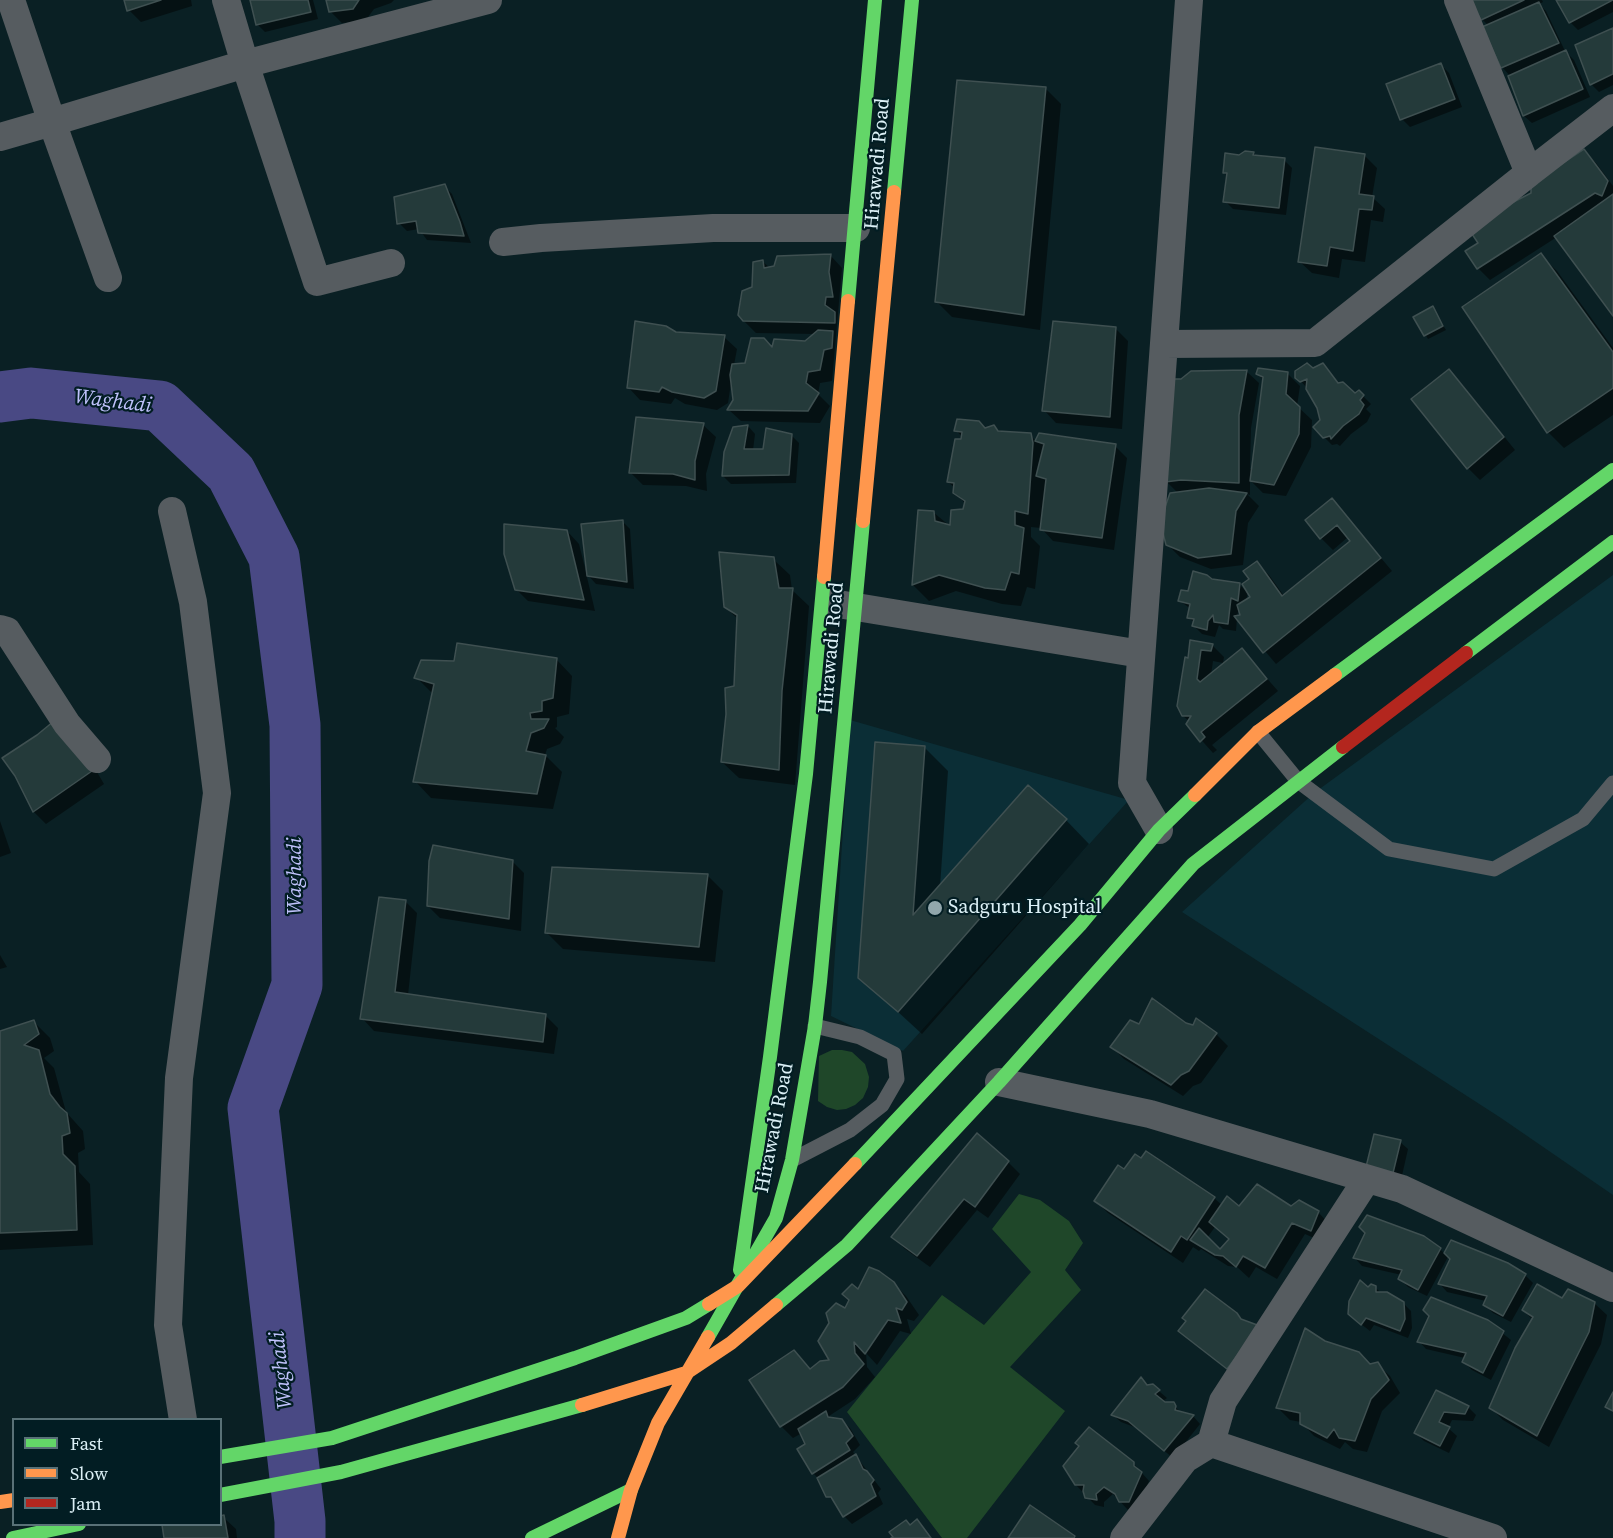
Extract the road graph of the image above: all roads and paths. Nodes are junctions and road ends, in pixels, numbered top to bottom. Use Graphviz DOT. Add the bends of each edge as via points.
graph roads {
  1 [pos="11,0"];
  2 [pos="226,0"];
  3 [pos="488,0"];
  4 [pos="875,0"];
  5 [pos="912,0"];
  6 [pos="1189,0"];
  7 [pos="1458,0"];
  8 [pos="245,64"];
  9 [pos="1613,108"];
  10 [pos="52,122"];
  11 [pos="0,137"];
  12 [pos="1529,173"];
  13 [pos="856,228"];
  14 [pos="503,242"];
  15 [pos="391,263"];
  16 [pos="108,278"];
  17 [pos="1164,344"];
  18 [pos="1613,470"];
  19 [pos="172,511"];
  20 [pos="1613,542"];
  21 [pos="822,602"];
  22 [pos="855,605"];
  23 [pos="0,628"];
  24 [pos="1141,654"];
  25 [pos="1257,732"];
  26 [pos="97,759"];
  27 [pos="1298,782"];
  28 [pos="1613,783"];
  29 [pos="1159,830"];
  30 [pos="815,1026"];
  31 [pos="999,1082"];
  32 [pos="792,1160"];
  33 [pos="1366,1179"];
  34 [pos="738,1286"];
  35 [pos="1613,1288"];
  36 [pos="686,1373"];
  37 [pos="183,1418"];
  38 [pos="1211,1443"];
  39 [pos="222,1457"];
  40 [pos="631,1490"];
  41 [pos="222,1495"];
  42 [pos="70,1526"];
  43 [pos="1452,1532"];
  44 [pos="13,1538"];
  45 [pos="532,1538"];
  46 [pos="618,1538"];
  47 [pos="1124,1538"];
  48 [pos="1493,1538"];
  1 -- 10 [label="street"];
  2 -- 8 [label="street"];
  3 -- 8 [label="street"];
  4 -- 13 [label="main road"];
  5 -- 22 [label="main road, Hirawadi Road"];
  6 -- 17 [label="street"];
  7 -- 12 [label="street"];
  8 -- 10 [label="street"];
  8 -- 15 [label="street" via="317,282"];
  9 -- 12 [label="street"];
  10 -- 11 [label="street"];
  10 -- 16 [label="street"];
  12 -- 17 [label="street" via="1315,343"];
  13 -- 14 [label="street" via="713,228"];
  13 -- 21 [label="main road"];
  17 -- 24 [label="street"];
  18 -- 25 [label="main road"];
  19 -- 37 [label="street" via="194,602 217,793 179,1078 168,1325"];
  20 -- 27 [label="main road"];
  21 -- 22 [label="street"];
  21 -- 34 [label="main road" via="806,774"];
  22 -- 24 [label="street"];
  22 -- 30 [label="main road, Hirawadi Road"];
  23 -- 26 [label="street" via="8,631 67,724"];
  24 -- 29 [label="street" via="1132,783"];
  25 -- 27 [label="lane"];
  25 -- 29 [label="main road"];
  27 -- 28 [label="lane" via="1389,849 1494,869 1583,819"];
  27 -- 31 [label="main road" via="1194,864"];
  29 -- 34 [label="main road" via="1072,933"];
  30 -- 32 [label="main road, Hirawadi Road"];
  30 -- 32 [label="lane" via="860,1037 894,1054 897,1079 882,1105 850,1130"];
  31 -- 33 [label="street" via="1150,1114"];
  31 -- 36 [label="main road" via="847,1245 731,1343"];
  32 -- 34 [label="main road, Hirawadi Road" via="776,1218"];
  33 -- 35 [label="street" via="1402,1189"];
  33 -- 38 [label="street" via="1223,1401"];
  34 -- 36 [label="main road"];
  34 -- 39 [label="main road" via="686,1318 575,1358 332,1438"];
  36 -- 40 [label="main road" via="658,1423"];
  36 -- 41 [label="main road" via="341,1472"];
  38 -- 43 [label="street"];
  38 -- 47 [label="street" via="1185,1459"];
  40 -- 45 [label="main road"];
  40 -- 46 [label="main road"];
  42 -- 44 [label="main road"];
  43 -- 48 [label="street"];
}
